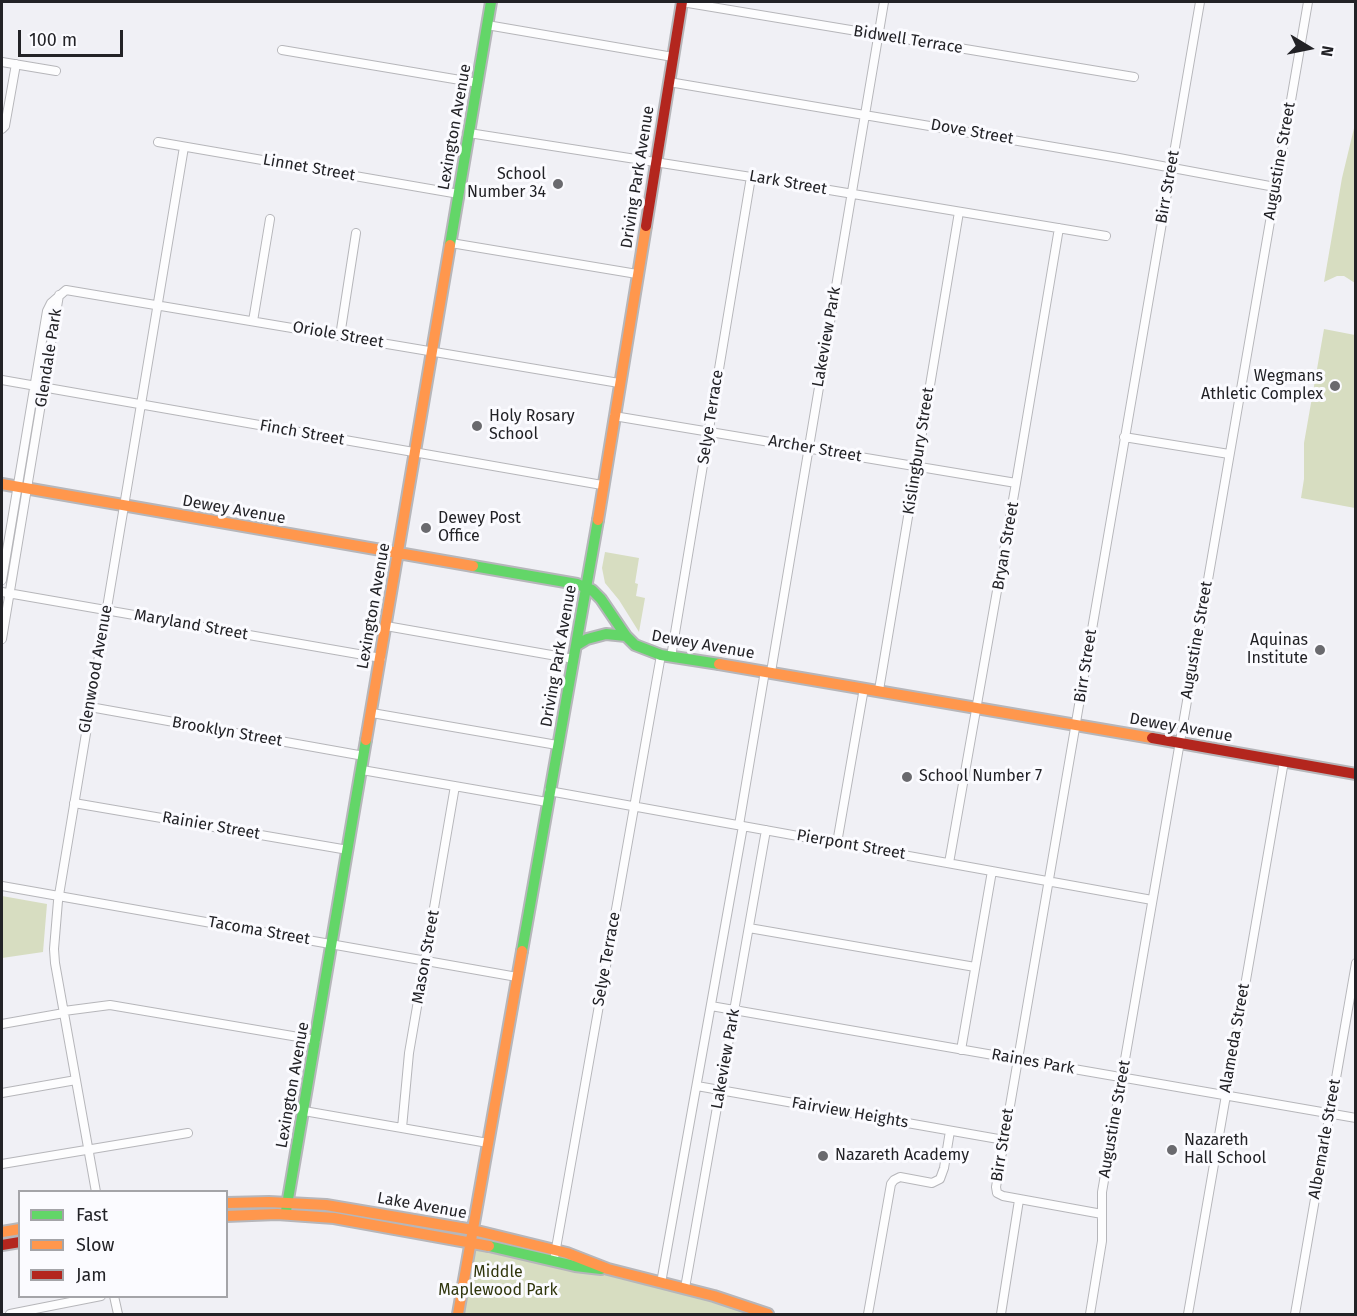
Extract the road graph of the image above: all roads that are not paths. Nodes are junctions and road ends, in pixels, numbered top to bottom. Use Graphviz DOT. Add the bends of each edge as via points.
graph roads {
  1 [pos="491,2"];
  2 [pos="682,2"];
  3 [pos="884,2"];
  4 [pos="1200,2"];
  5 [pos="1308,2"];
  6 [pos="488,25"];
  7 [pos="878,35"];
  8 [pos="282,50"];
  9 [pos="673,57"];
  10 [pos="2,62"];
  11 [pos="16,64"];
  12 [pos="56,71"];
  13 [pos="1134,77"];
  14 [pos="669,82"];
  15 [pos="478,83"];
  16 [pos="865,114"];
  17 [pos="2,129"];
  18 [pos="469,134"];
  19 [pos="158,142"];
  20 [pos="184,147"];
  21 [pos="656,162"];
  22 [pos="1172,169"];
  23 [pos="751,177"];
  24 [pos="1275,187"];
  25 [pos="459,194"];
  26 [pos="851,194"];
  27 [pos="959,212"];
  28 [pos="270,219"];
  29 [pos="1059,228"];
  30 [pos="357,233"];
  31 [pos="1106,236"];
  32 [pos="451,243"];
  33 [pos="637,274"];
  34 [pos="59,296"];
  35 [pos="158,304"];
  36 [pos="253,321"];
  37 [pos="340,336"];
  38 [pos="433,352"];
  39 [pos="2,380"];
  40 [pos="619,384"];
  41 [pos="34,386"];
  42 [pos="44,388"];
  43 [pos="141,405"];
  44 [pos="614,416"];
  45 [pos="708,431"];
  46 [pos="1124,437"];
  47 [pos="808,448"];
  48 [pos="416,453"];
  49 [pos="1229,454"];
  50 [pos="916,466"];
  51 [pos="1016,483"];
  52 [pos="2,484"];
  53 [pos="602,485"];
  54 [pos="22,488"];
  55 [pos="124,506"];
  56 [pos="398,554"];
  57 [pos="2,580"];
  58 [pos="587,588"];
  59 [pos="5,592"];
  60 [pos="106,610"];
  61 [pos="386,626"];
  62 [pos="626,636"];
  63 [pos="2,639"];
  64 [pos="577,645"];
  65 [pos="666,656"];
  66 [pos="381,658"];
  67 [pos="574,659"];
  68 [pos="768,672"];
  69 [pos="864,688"];
  70 [pos="879,690"];
  71 [pos="90,707"];
  72 [pos="977,707"];
  73 [pos="372,713"];
  74 [pos="1077,725"];
  75 [pos="1179,743"];
  76 [pos="558,745"];
  77 [pos="364,756"];
  78 [pos="1284,761"];
  79 [pos="362,770"];
  80 [pos="1356,774"];
  81 [pos="454,786"];
  82 [pos="548,797"];
  83 [pos="74,803"];
  84 [pos="633,806"];
  85 [pos="741,826"];
  86 [pos="766,830"];
  87 [pos="837,843"];
  88 [pos="348,850"];
  89 [pos="949,863"];
  90 [pos="992,871"];
  91 [pos="1048,881"];
  92 [pos="2,886"];
  93 [pos="58,896"];
  94 [pos="1152,900"];
  95 [pos="749,928"];
  96 [pos="332,944"];
  97 [pos="425,960"];
  98 [pos="1356,963"];
  99 [pos="975,968"];
  100 [pos="517,977"];
  101 [pos="711,1006"];
  102 [pos="734,1010"];
  103 [pos="64,1012"];
  104 [pos="2,1024"];
  105 [pos="316,1040"];
  106 [pos="961,1050"];
  107 [pos="1018,1060"];
  108 [pos="1122,1078"];
  109 [pos="76,1080"];
  110 [pos="697,1086"];
  111 [pos="720,1090"];
  112 [pos="2,1093"];
  113 [pos="1225,1096"];
  114 [pos="304,1111"];
  115 [pos="1330,1114"];
  116 [pos="1356,1118"];
  117 [pos="402,1128"];
  118 [pos="950,1131"];
  119 [pos="188,1133"];
  120 [pos="1004,1140"];
  121 [pos="488,1143"];
  122 [pos="88,1149"];
  123 [pos="2,1164"];
  124 [pos="96,1190"];
  125 [pos="1019,1200"];
  126 [pos="288,1202"];
  127 [pos="228,1203"];
  128 [pos="1102,1214"];
  129 [pos="285,1215"];
  130 [pos="228,1216"];
  131 [pos="18,1229"];
  132 [pos="473,1230"];
  133 [pos="2,1232"];
  134 [pos="18,1242"];
  135 [pos="471,1242"];
  136 [pos="2,1245"];
  137 [pos="556,1250"];
  138 [pos="553,1262"];
  139 [pos="608,1269"];
  140 [pos="661,1283"];
  141 [pos="685,1288"];
  142 [pos="91,1298"];
  143 [pos="114,1298"];
  144 [pos="10,1314"];
  145 [pos="117,1314"];
  146 [pos="458,1314"];
  147 [pos="768,1314"];
  148 [pos="868,1314"];
  149 [pos="1000,1314"];
  150 [pos="1090,1314"];
  151 [pos="1188,1314"];
  152 [pos="1295,1314"];
  1 -- 6 [label="street, Lexington Avenue"];
  2 -- 7 [label="street, Bidwell Terrace"];
  2 -- 9 [label="street, Driving Park Avenue"];
  3 -- 7 [label="street, Lakeview Park"];
  4 -- 22 [label="street, Birr Street"];
  5 -- 24 [label="street, Augustine Street"];
  6 -- 9 [label="street"];
  6 -- 15 [label="street, Lexington Avenue"];
  7 -- 13 [label="street, Bidwell Terrace"];
  7 -- 16 [label="street, Lakeview Park"];
  8 -- 15 [label="street"];
  9 -- 14 [label="street, Driving Park Avenue"];
  10 -- 11 [label="street"];
  11 -- 12 [label="street"];
  11 -- 17 [label="street" via="6,126"];
  14 -- 16 [label="street, Dove Street"];
  14 -- 21 [label="street, Driving Park Avenue"];
  15 -- 18 [label="street, Lexington Avenue"];
  16 -- 22 [label="street, Dove Street"];
  16 -- 26 [label="street, Lakeview Park"];
  18 -- 21 [label="street, Lark Street"];
  18 -- 25 [label="street, Lexington Avenue"];
  19 -- 20 [label="street, Linnet Street"];
  20 -- 25 [label="street, Linnet Street"];
  20 -- 35 [label="street, Glenwood Avenue"];
  21 -- 23 [label="street, Lark Street"];
  21 -- 33 [label="street, Driving Park Avenue"];
  22 -- 24 [label="street, Dove Street"];
  22 -- 46 [label="street, Birr Street"];
  23 -- 26 [label="street, Lark Street"];
  23 -- 45 [label="street, Selye Terrace"];
  24 -- 49 [label="street, Augustine Street"];
  25 -- 32 [label="street, Lexington Avenue"];
  26 -- 27 [label="street, Lark Street"];
  26 -- 47 [label="street, Lakeview Park"];
  27 -- 29 [label="street, Lark Street"];
  27 -- 50 [label="street, Kislingbury Street"];
  28 -- 36 [label="street"];
  29 -- 31 [label="street, Lark Street"];
  29 -- 51 [label="street, Bryan Street"];
  30 -- 37 [label="street"];
  32 -- 33 [label="street"];
  32 -- 38 [label="street, Lexington Avenue"];
  33 -- 40 [label="street, Driving Park Avenue"];
  34 -- 35 [label="street, Oriole Street" via="72,290"];
  34 -- 41 [label="street, Glendale Park" via="47,309"];
  34 -- 42 [label="street, Glendale Park"];
  35 -- 36 [label="street, Oriole Street"];
  35 -- 43 [label="street, Glenwood Avenue"];
  36 -- 37 [label="street, Oriole Street"];
  37 -- 38 [label="street, Oriole Street"];
  38 -- 40 [label="street, Oriole Street"];
  38 -- 48 [label="street, Lexington Avenue"];
  39 -- 41 [label="street, Finch Street"];
  40 -- 44 [label="street, Driving Park Avenue"];
  41 -- 42 [label="street, Finch Street"];
  41 -- 54 [label="street, Glendale Park"];
  42 -- 43 [label="street, Finch Street"];
  42 -- 54 [label="street, Glendale Park"];
  43 -- 48 [label="street, Finch Street"];
  43 -- 55 [label="street, Glenwood Avenue"];
  44 -- 45 [label="street, Archer Street"];
  44 -- 53 [label="street, Driving Park Avenue"];
  45 -- 47 [label="street, Archer Street"];
  45 -- 65 [label="street, Selye Terrace"];
  46 -- 49 [label="street"];
  46 -- 74 [label="street, Birr Street"];
  47 -- 50 [label="street, Archer Street"];
  47 -- 68 [label="street, Lakeview Park"];
  48 -- 53 [label="street, Finch Street"];
  48 -- 56 [label="street, Lexington Avenue"];
  49 -- 75 [label="street, Augustine Street"];
  50 -- 51 [label="street, Archer Street"];
  50 -- 70 [label="street, Kislingbury Street"];
  51 -- 72 [label="street, Bryan Street"];
  52 -- 54 [label="street, Dewey Avenue"];
  53 -- 58 [label="street, Driving Park Avenue"];
  54 -- 55 [label="street, Dewey Avenue"];
  54 -- 57 [label="street, Glendale Park"];
  54 -- 59 [label="street, Glendale Park"];
  55 -- 56 [label="street, Dewey Avenue"];
  55 -- 60 [label="street, Glenwood Avenue"];
  56 -- 58 [label="street, Dewey Avenue"];
  56 -- 61 [label="street, Lexington Avenue"];
  58 -- 62 [label="street, Dewey Avenue" via="601,599"];
  58 -- 64 [label="street, Driving Park Avenue"];
  59 -- 60 [label="street, Maryland Street"];
  59 -- 63 [label="street, Glendale Park"];
  60 -- 66 [label="street, Maryland Street"];
  60 -- 71 [label="street, Glenwood Avenue"];
  61 -- 66 [label="street, Lexington Avenue"];
  61 -- 67 [label="street"];
  62 -- 64 [label="street" via="606,634"];
  62 -- 65 [label="street, Dewey Avenue" via="639,648"];
  64 -- 67 [label="street, Driving Park Avenue"];
  65 -- 68 [label="street, Dewey Avenue"];
  65 -- 84 [label="street, Selye Terrace"];
  66 -- 73 [label="street, Lexington Avenue"];
  67 -- 76 [label="street, Driving Park Avenue"];
  68 -- 69 [label="street, Dewey Avenue"];
  68 -- 85 [label="street, Lakeview Park"];
  69 -- 70 [label="street, Dewey Avenue"];
  69 -- 87 [label="street"];
  70 -- 72 [label="street, Dewey Avenue"];
  71 -- 77 [label="street, Brooklyn Street"];
  71 -- 83 [label="street, Glenwood Avenue"];
  72 -- 74 [label="street, Dewey Avenue"];
  72 -- 89 [label="street, Bryan Street"];
  73 -- 76 [label="street"];
  73 -- 77 [label="street, Lexington Avenue"];
  74 -- 75 [label="street, Dewey Avenue"];
  74 -- 91 [label="street, Birr Street"];
  75 -- 78 [label="street, Dewey Avenue"];
  75 -- 94 [label="street, Augustine Street"];
  76 -- 82 [label="street, Driving Park Avenue"];
  77 -- 79 [label="street, Lexington Avenue"];
  78 -- 80 [label="street, Dewey Avenue"];
  78 -- 113 [label="street, Alameda Street"];
  79 -- 81 [label="street, Pierpont Street"];
  79 -- 88 [label="street, Lexington Avenue"];
  81 -- 82 [label="street, Pierpont Street"];
  81 -- 97 [label="street, Mason Street"];
  82 -- 84 [label="street, Pierpont Street"];
  82 -- 100 [label="street, Driving Park Avenue"];
  83 -- 88 [label="street, Rainier Street"];
  83 -- 93 [label="street, Glenwood Avenue"];
  84 -- 85 [label="street, Pierpont Street"];
  84 -- 137 [label="street, Selye Terrace"];
  85 -- 86 [label="street, Pierpont Street"];
  85 -- 101 [label="street, Lakeview Park"];
  86 -- 87 [label="street, Pierpont Street"];
  86 -- 95 [label="street, Lakeview Park"];
  87 -- 89 [label="street, Pierpont Street"];
  88 -- 96 [label="street, Lexington Avenue"];
  89 -- 90 [label="street, Pierpont Street"];
  90 -- 91 [label="street, Pierpont Street"];
  90 -- 99 [label="street"];
  91 -- 94 [label="street, Pierpont Street"];
  91 -- 107 [label="street, Birr Street"];
  92 -- 93 [label="street, Tacoma Street"];
  93 -- 96 [label="street, Tacoma Street"];
  93 -- 103 [label="street, Glenwood Avenue" via="54,954"];
  94 -- 108 [label="street, Augustine Street"];
  95 -- 99 [label="street"];
  95 -- 102 [label="street, Lakeview Park"];
  96 -- 97 [label="street, Tacoma Street"];
  96 -- 105 [label="street, Lexington Avenue"];
  97 -- 100 [label="street, Tacoma Street"];
  97 -- 117 [label="street, Mason Street" via="408,1058"];
  98 -- 115 [label="street, Albemarle Street"];
  99 -- 106 [label="street"];
  100 -- 121 [label="street, Driving Park Avenue"];
  101 -- 102 [label="street, Raines Park"];
  101 -- 110 [label="street, Lakeview Park"];
  102 -- 106 [label="street, Raines Park"];
  102 -- 111 [label="street, Lakeview Park"];
  103 -- 104 [label="street"];
  103 -- 105 [label="street" via="113,1005"];
  103 -- 109 [label="street, Glenwood Avenue"];
  105 -- 114 [label="street, Lexington Avenue"];
  106 -- 107 [label="street, Raines Park"];
  107 -- 108 [label="street, Raines Park"];
  107 -- 120 [label="street, Birr Street"];
  108 -- 113 [label="street, Raines Park"];
  108 -- 128 [label="street, Augustine Street" via="1102,1192"];
  109 -- 112 [label="street"];
  109 -- 122 [label="street, Glenwood Avenue"];
  110 -- 111 [label="street, Fairview Heights"];
  110 -- 140 [label="street, Lakeview Park"];
  111 -- 118 [label="street, Fairview Heights"];
  111 -- 141 [label="street, Lakeview Park"];
  113 -- 115 [label="street, Raines Park"];
  113 -- 151 [label="street, Alameda Street"];
  114 -- 117 [label="street"];
  114 -- 126 [label="street, Lexington Avenue"];
  115 -- 116 [label="street, Raines Park"];
  115 -- 152 [label="street, Albemarle Street"];
  117 -- 121 [label="street"];
  118 -- 120 [label="street, Fairview Heights"];
  118 -- 148 [label="street" via="940,1179 932,1183 900,1177 891,1184"];
  119 -- 122 [label="street"];
  120 -- 125 [label="street, Birr Street" via="996,1191"];
  121 -- 132 [label="street, Driving Park Avenue"];
  122 -- 123 [label="street"];
  122 -- 124 [label="street, Glenwood Avenue"];
  125 -- 128 [label="street"];
  125 -- 149 [label="street, Birr Street"];
  126 -- 127 [label="street, Lake Avenue"];
  126 -- 129 [label="street, Lexington Avenue"];
  126 -- 132 [label="street, Lake Avenue" via="336,1206"];
  128 -- 150 [label="street, Augustine Street" via="1102,1241"];
  129 -- 130 [label="street, Lake Avenue"];
  129 -- 135 [label="street, Lake Avenue" via="340,1219"];
  131 -- 133 [label="street"];
  132 -- 135 [label="street, Driving Park Avenue"];
  132 -- 137 [label="street, Lake Avenue"];
  134 -- 136 [label="street"];
  135 -- 138 [label="street, Lake Avenue"];
  135 -- 146 [label="street, Driving Park Avenue"];
  137 -- 138 [label="street, Selye Terrace"];
  137 -- 139 [label="street, Lake Avenue"];
  138 -- 139 [label="street, Lake Avenue"];
  139 -- 140 [label="street, Lake Avenue"];
  140 -- 141 [label="street, Lake Avenue"];
  141 -- 147 [label="street, Lake Avenue"];
  142 -- 144 [label="street"];
  143 -- 145 [label="street"];
}
